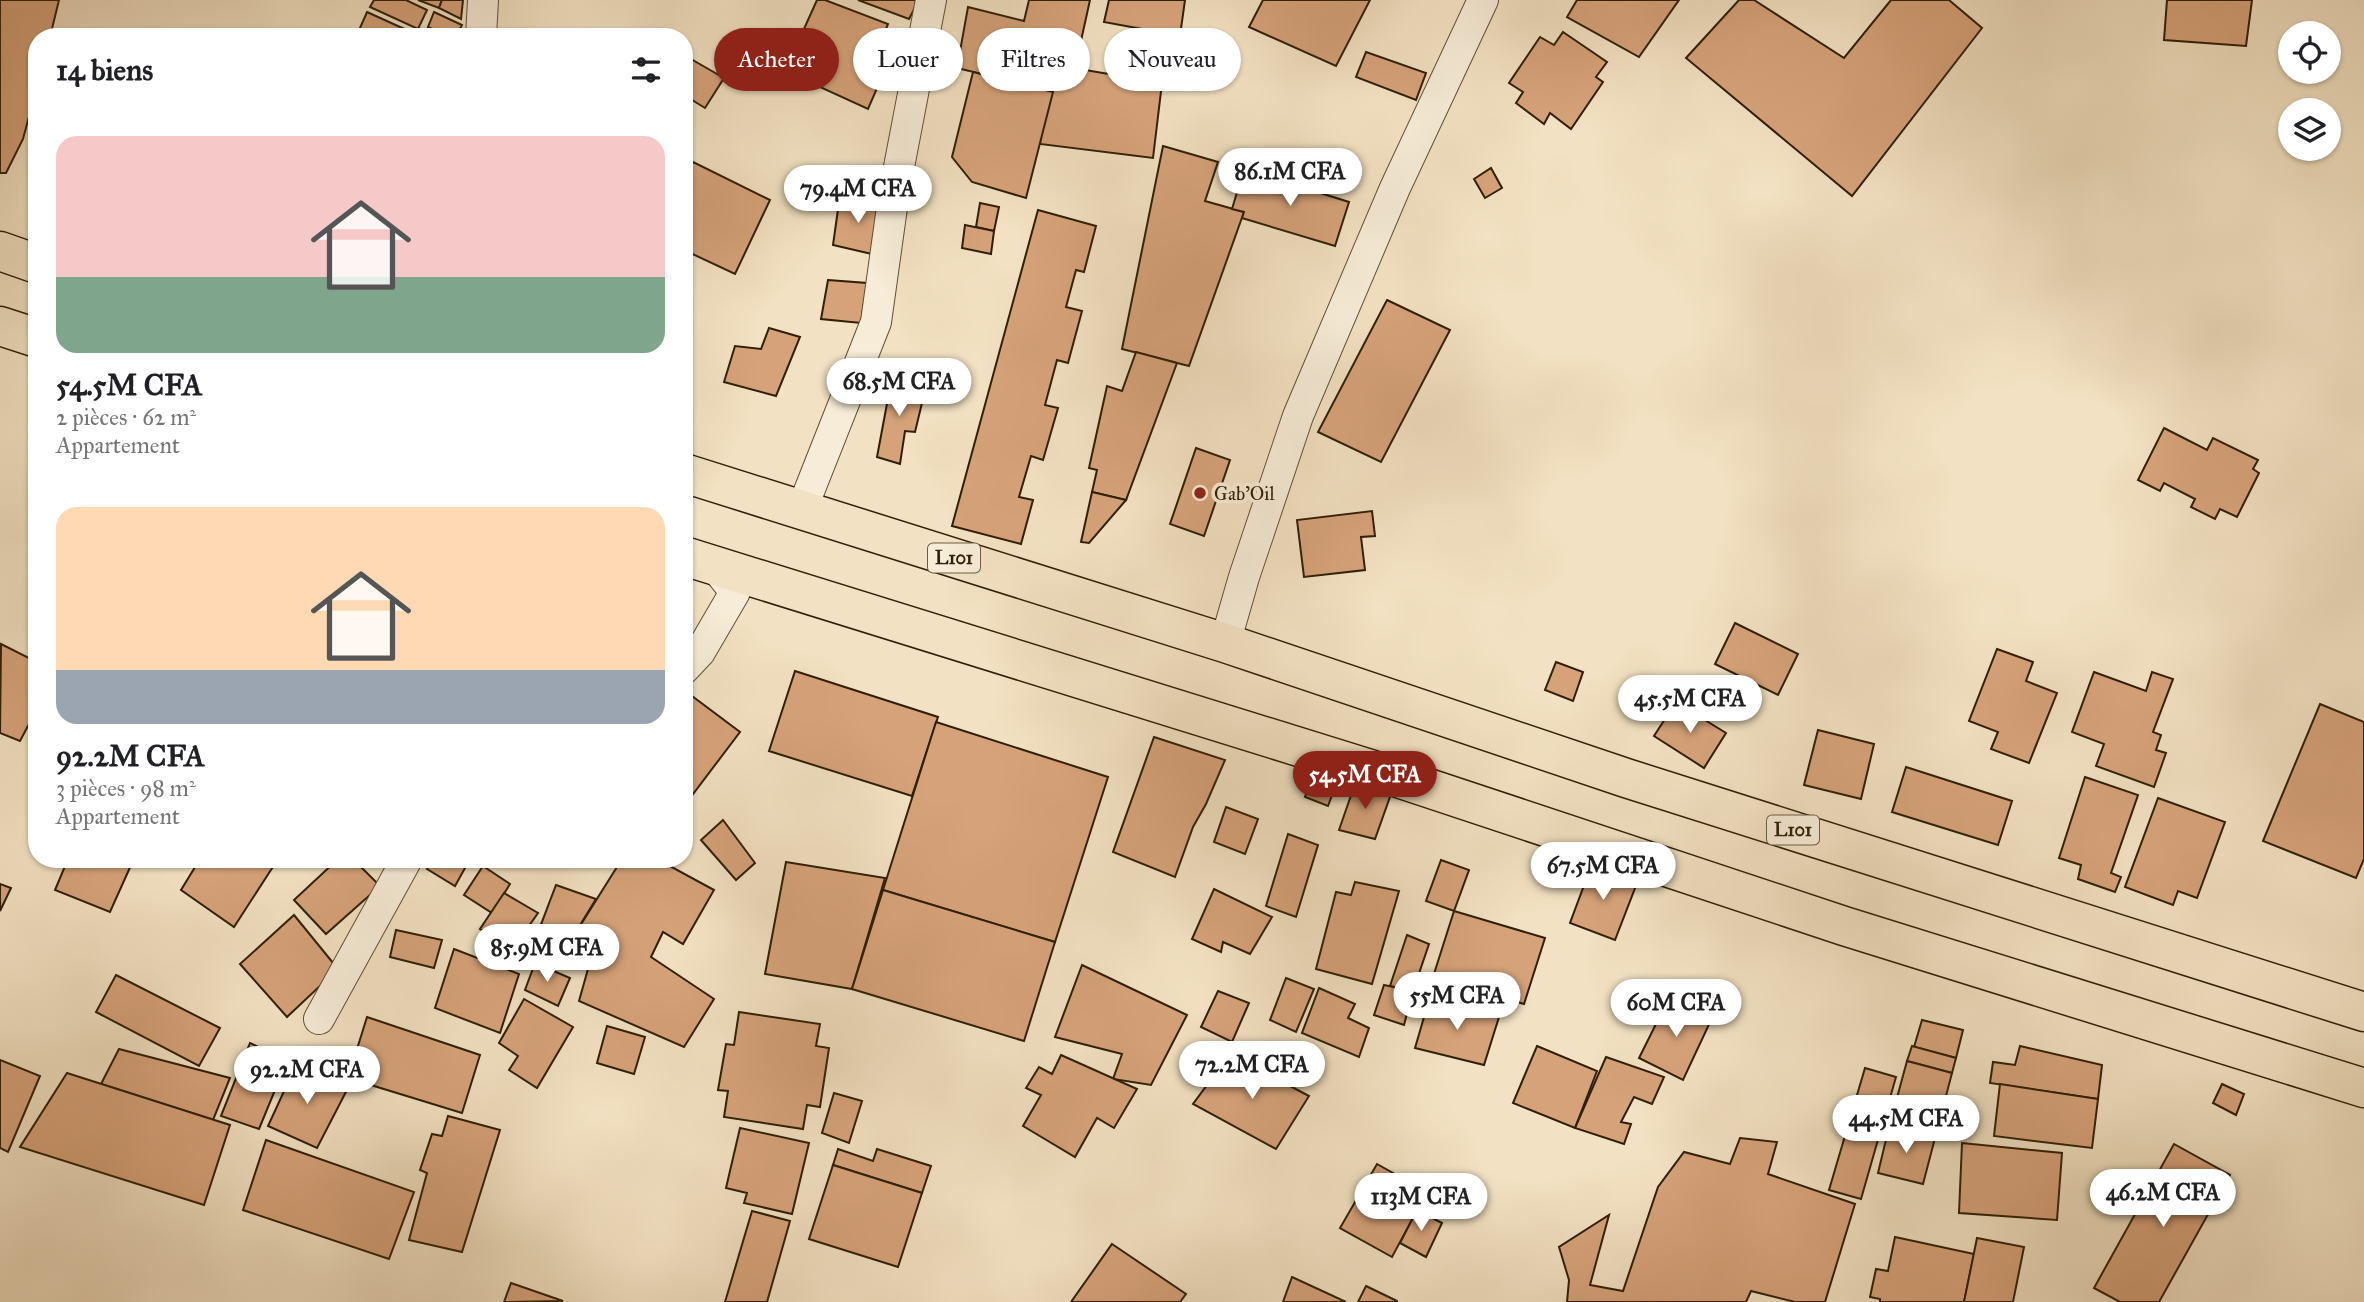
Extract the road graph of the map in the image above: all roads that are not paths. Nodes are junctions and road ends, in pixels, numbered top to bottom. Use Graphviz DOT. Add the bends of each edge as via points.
graph roads {
  1 [pos="483,0"];
  2 [pos="931,0"];
  3 [pos="1483,0"];
  4 [pos="481,28"];
  5 [pos="0,251"];
  6 [pos="28,261"];
  7 [pos="0,326"];
  8 [pos="28,335"];
  9 [pos="693,476"];
  10 [pos="802,509"];
  11 [pos="700,562"];
  12 [pos="1224,643"];
  13 [pos="693,659"];
  14 [pos="402,868"];
  15 [pos="2364,1012"];
  16 [pos="319,1019"];
  17 [pos="2364,1088"];
  1 -- 4 [label="street"];
  2 -- 10 [label="street" via="894,193 876,322"];
  3 -- 12 [label="street" via="1395,188 1298,416"];
  5 -- 6 [label="main road"];
  7 -- 8 [label="main road"];
  9 -- 10 [label="main road, L101"];
  10 -- 12 [label="main road, L101"];
  11 -- 13 [label="street" via="735,592"];
  11 -- 17 [label="main road" via="1387,774 1844,926"];
  12 -- 15 [label="main road, L101" via="1626,778"];
  14 -- 16 [label="street"];
}
